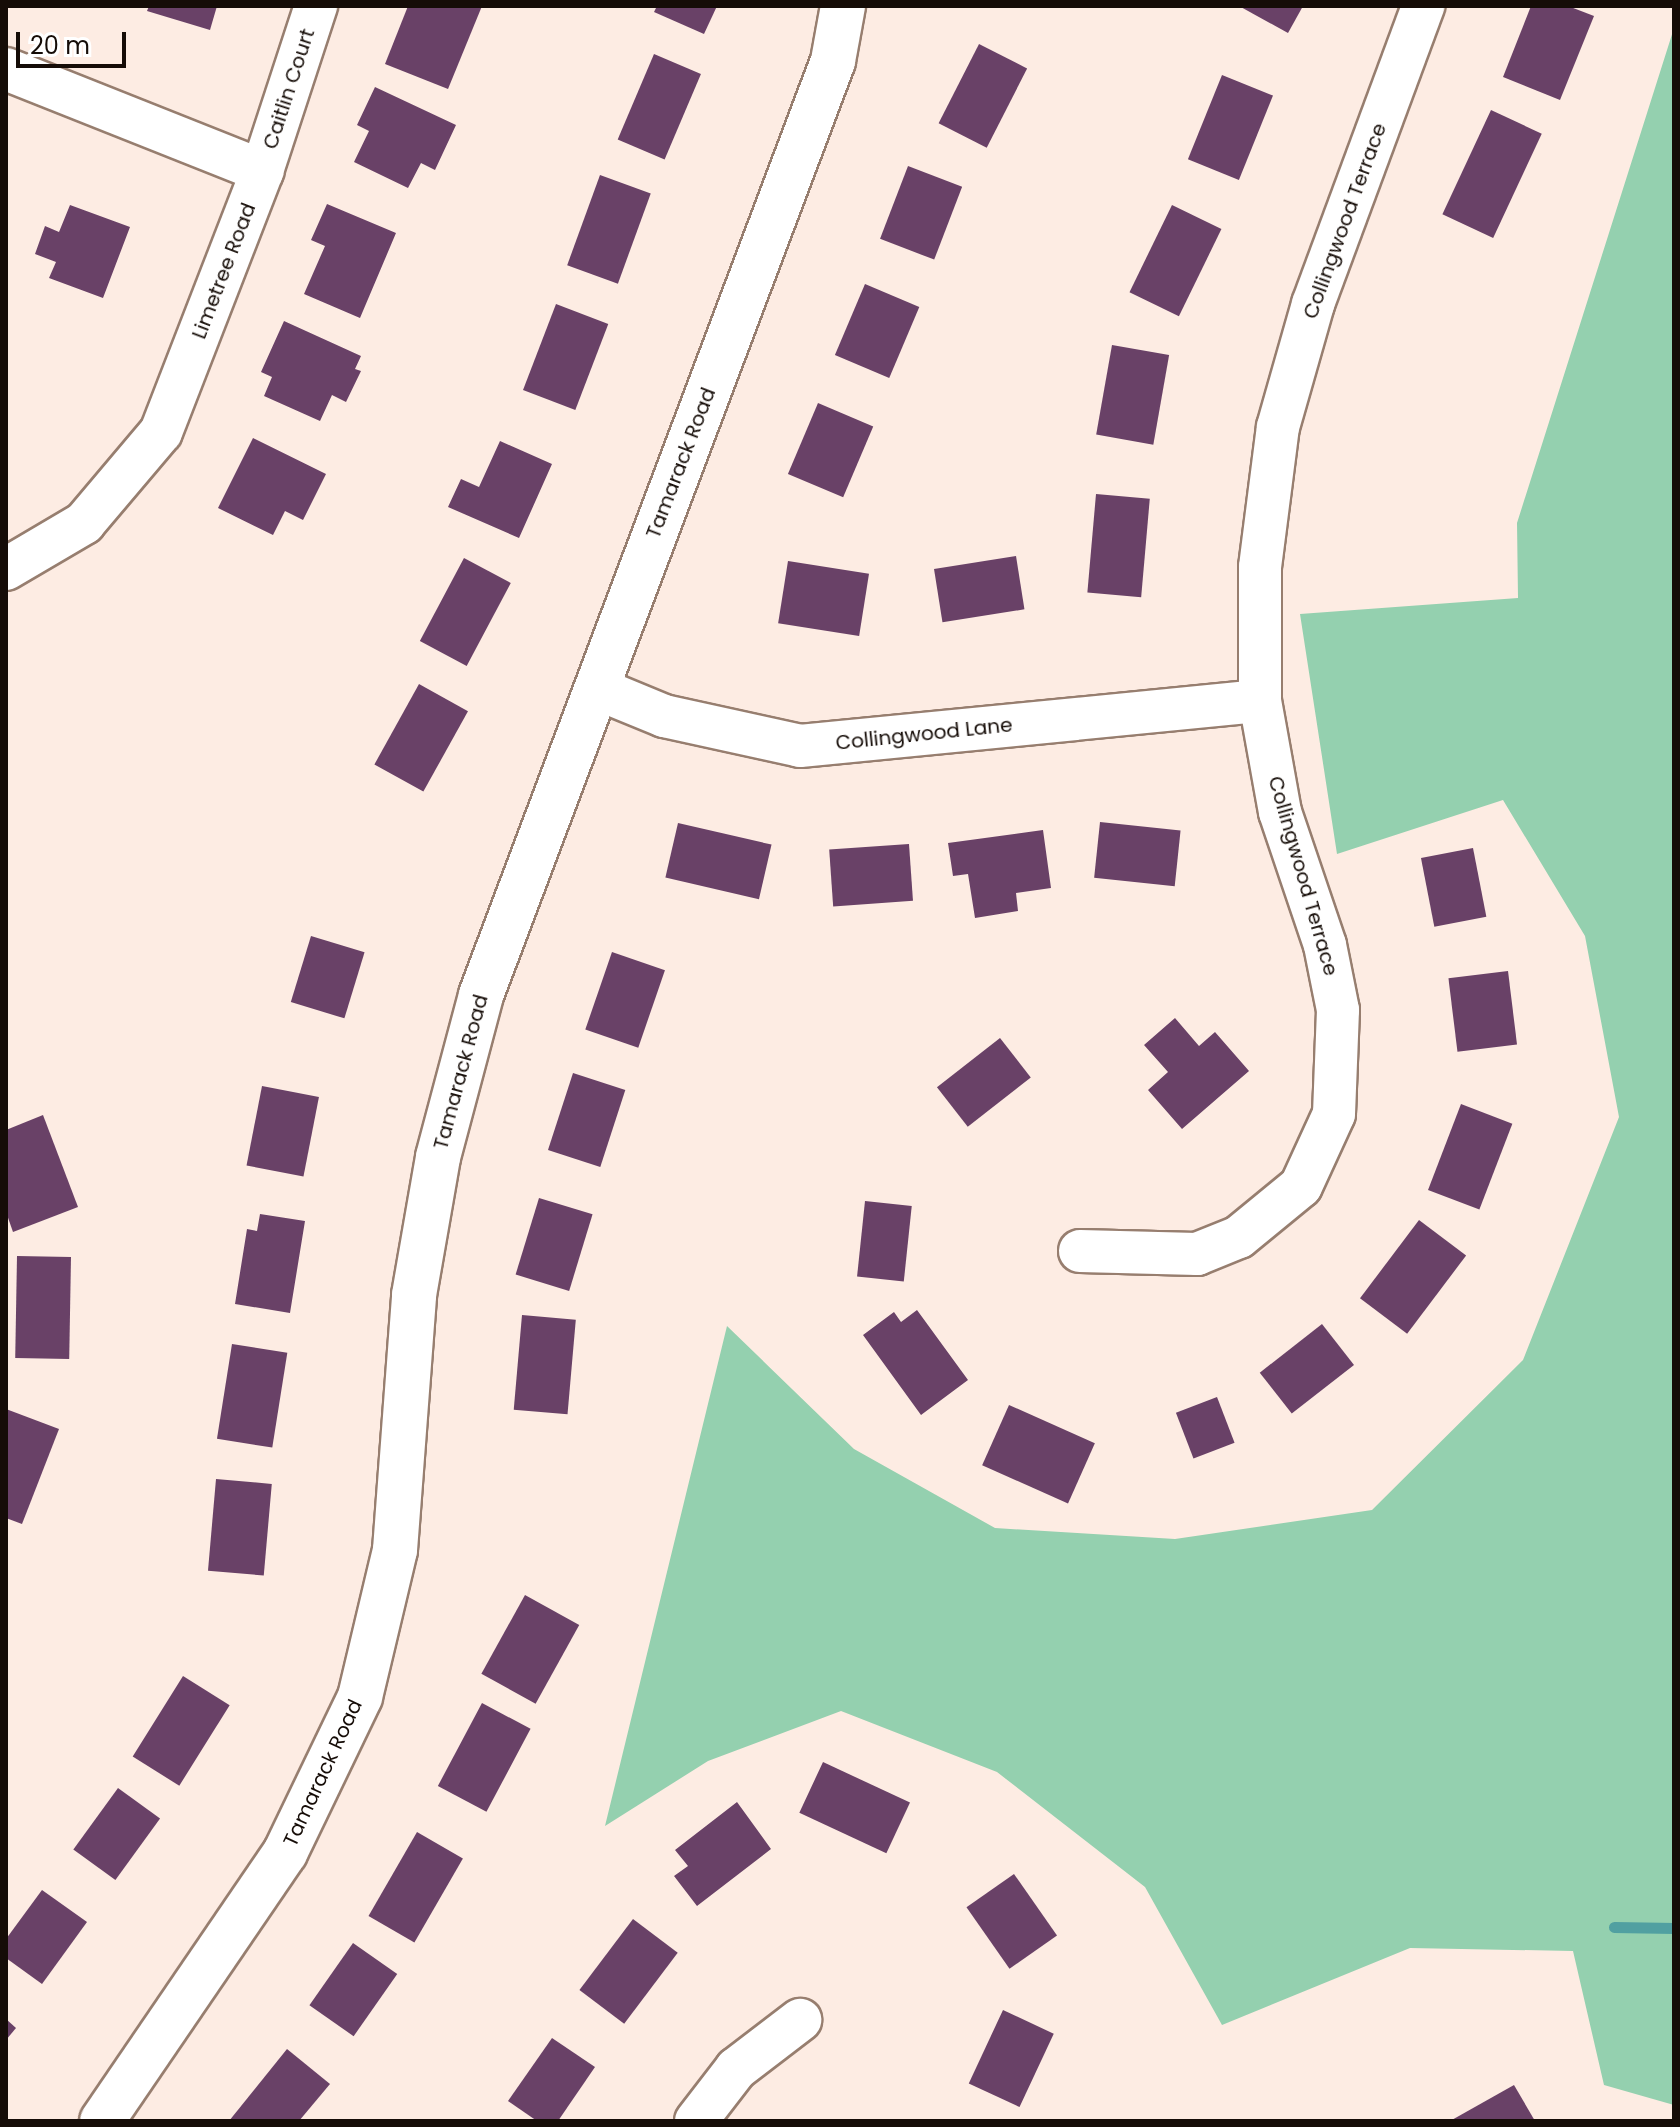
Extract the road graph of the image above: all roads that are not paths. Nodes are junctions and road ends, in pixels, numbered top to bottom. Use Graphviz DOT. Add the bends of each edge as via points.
graph roads {
  1 [pos="316,6"];
  2 [pos="843,6"];
  3 [pos="1423,6"];
  4 [pos="6,69"];
  5 [pos="262,171"];
  6 [pos="6,569"];
  7 [pos="596,688"];
  8 [pos="1260,701"];
  9 [pos="1080,1251"];
  10 [pos="800,2020"];
  11 [pos="102,2121"];
  12 [pos="696,2121"];
  1 -- 5 [label="street, Caitlin Court"];
  2 -- 7 [label="street, Tamarack Road" via="833,61"];
  3 -- 8 [label="street, Collingwood Terrace" via="1313,304 1278,427 1260,567"];
  4 -- 5 [label="street"];
  5 -- 6 [label="street, Limetree Road" via="161,432 84,523"];
  7 -- 8 [label="street, Collingwood Lane" via="664,716 800,746"];
  7 -- 11 [label="street, Tamarack Road" via="481,995 438,1157 414,1295 395,1550 360,1697 285,1853"];
  8 -- 9 [label="street, Collingwood Terrace" via="1280,812 1325,945 1338,1010 1334,1114 1301,1186 1239,1237 1197,1254"];
  10 -- 12 [label="street" via="736,2069"];
}
